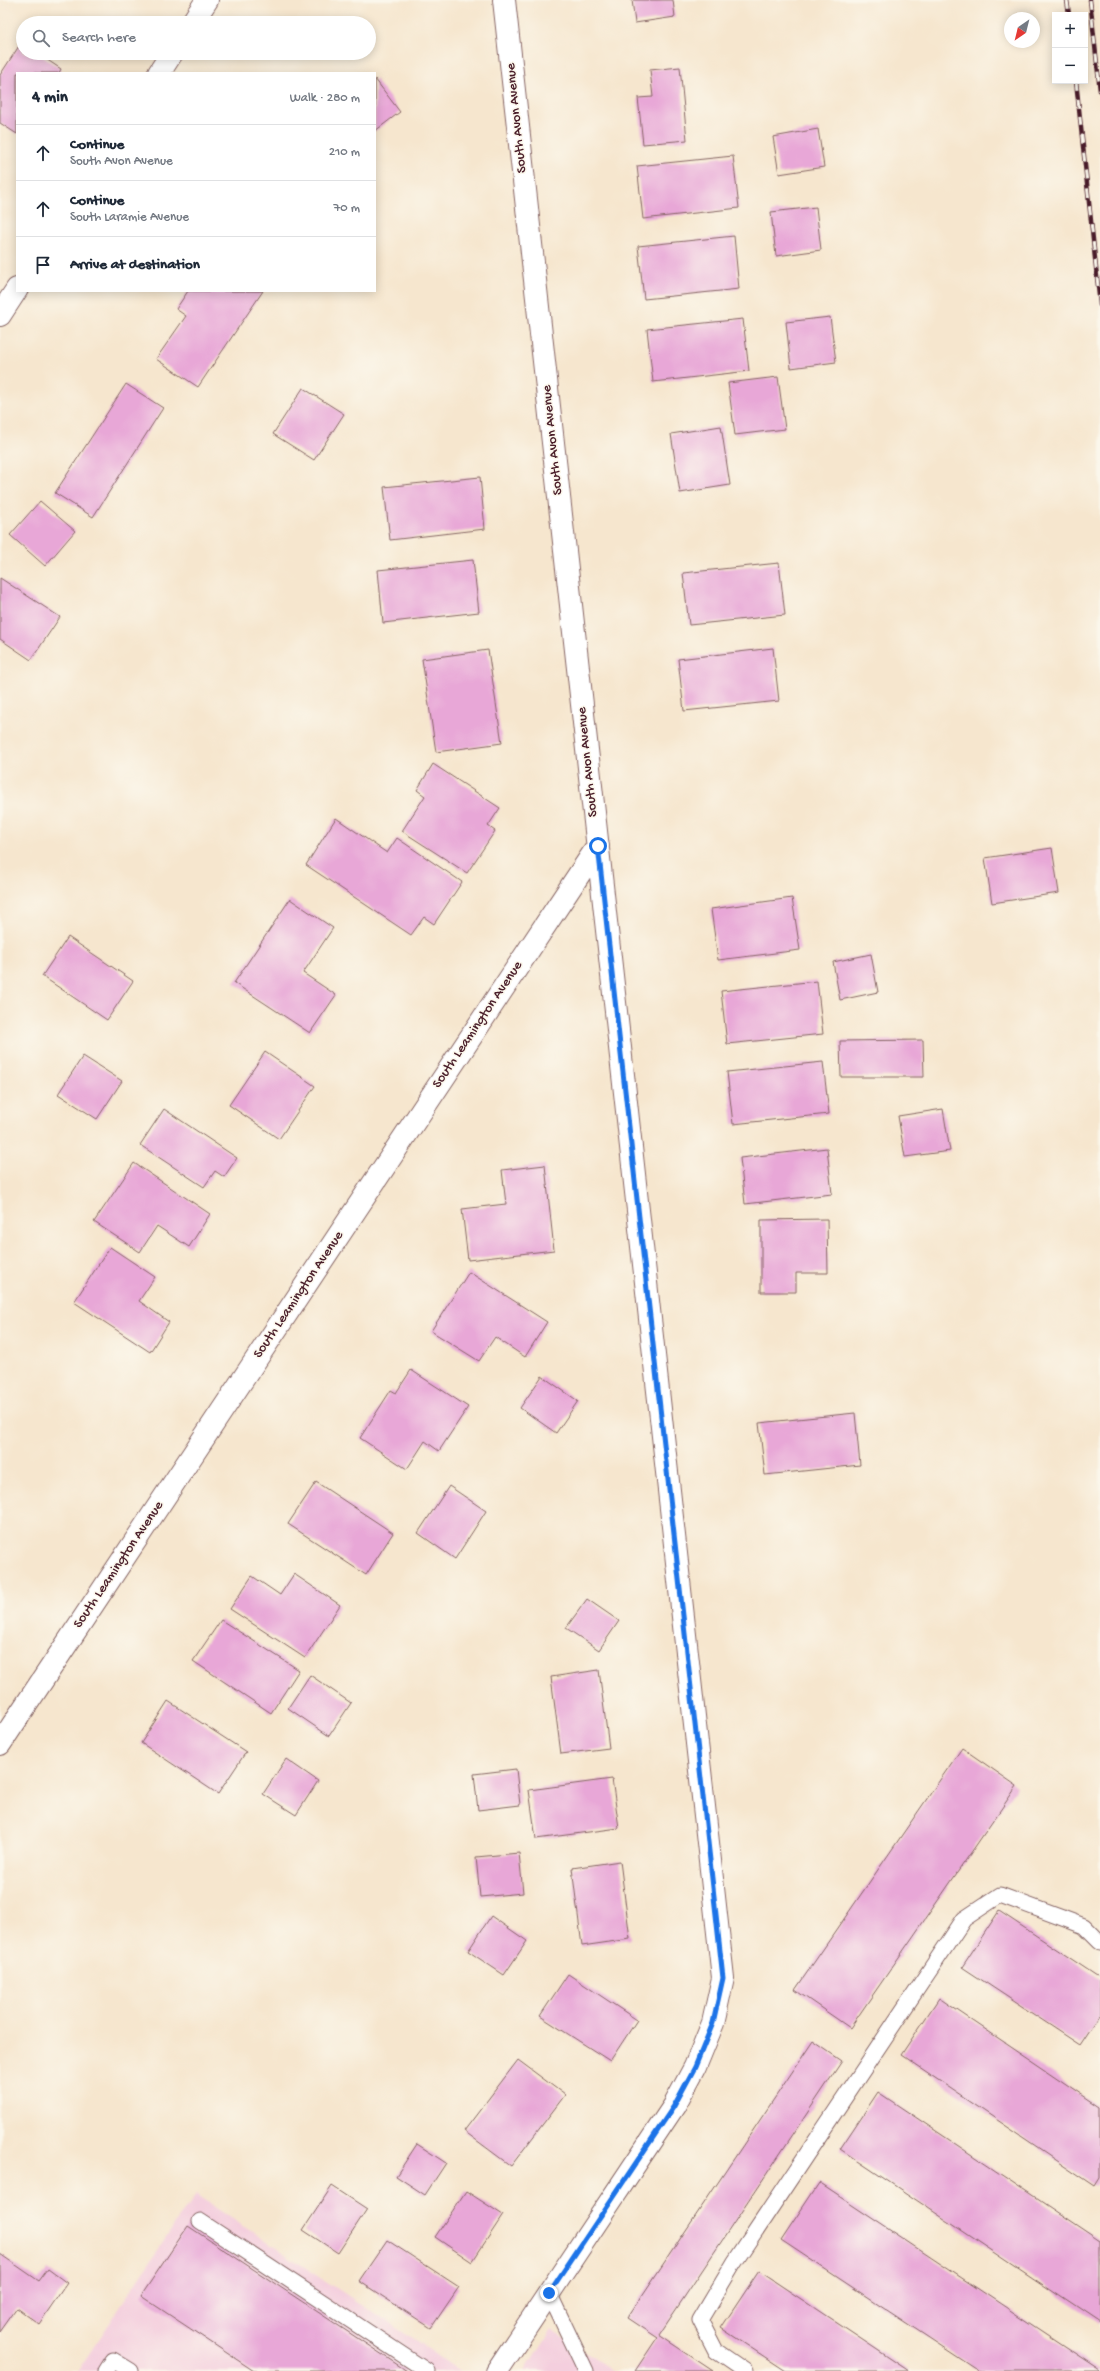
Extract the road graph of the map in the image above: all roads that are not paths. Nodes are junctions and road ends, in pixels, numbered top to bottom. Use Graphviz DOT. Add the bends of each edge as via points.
graph roads {
  1 [pos="207,0"];
  2 [pos="504,0"];
  3 [pos="197,16"];
  4 [pos="167,60"];
  5 [pos="160,72"];
  6 [pos="16,291"];
  7 [pos="0,315"];
  8 [pos="598,846"];
  9 [pos="0,1744"];
  10 [pos="1100,1942"];
  11 [pos="200,2221"];
  12 [pos="549,2293"];
  13 [pos="106,2371"];
  14 [pos="131,2371"];
  15 [pos="427,2371"];
  16 [pos="497,2371"];
  17 [pos="586,2371"];
  18 [pos="745,2371"];
  1 -- 3 [label="street"];
  2 -- 8 [label="street, South Avon Avenue"];
  4 -- 5 [label="street"];
  6 -- 7 [label="street"];
  8 -- 9 [label="street, South Leamington Avenue"];
  8 -- 12 [label="street, South Avon Avenue" via="723,1978 713,2023 695,2067 674,2106"];
  10 -- 18 [label="lane" via="1084,1926 1000,1895 964,1919 734,2263 700,2320 716,2351"];
  11 -- 15 [label="lane"];
  12 -- 16 [label="street, South Avon Avenue"];
  12 -- 17 [label="lane"];
  13 -- 14 [label="lane" via="113,2360"];
}
